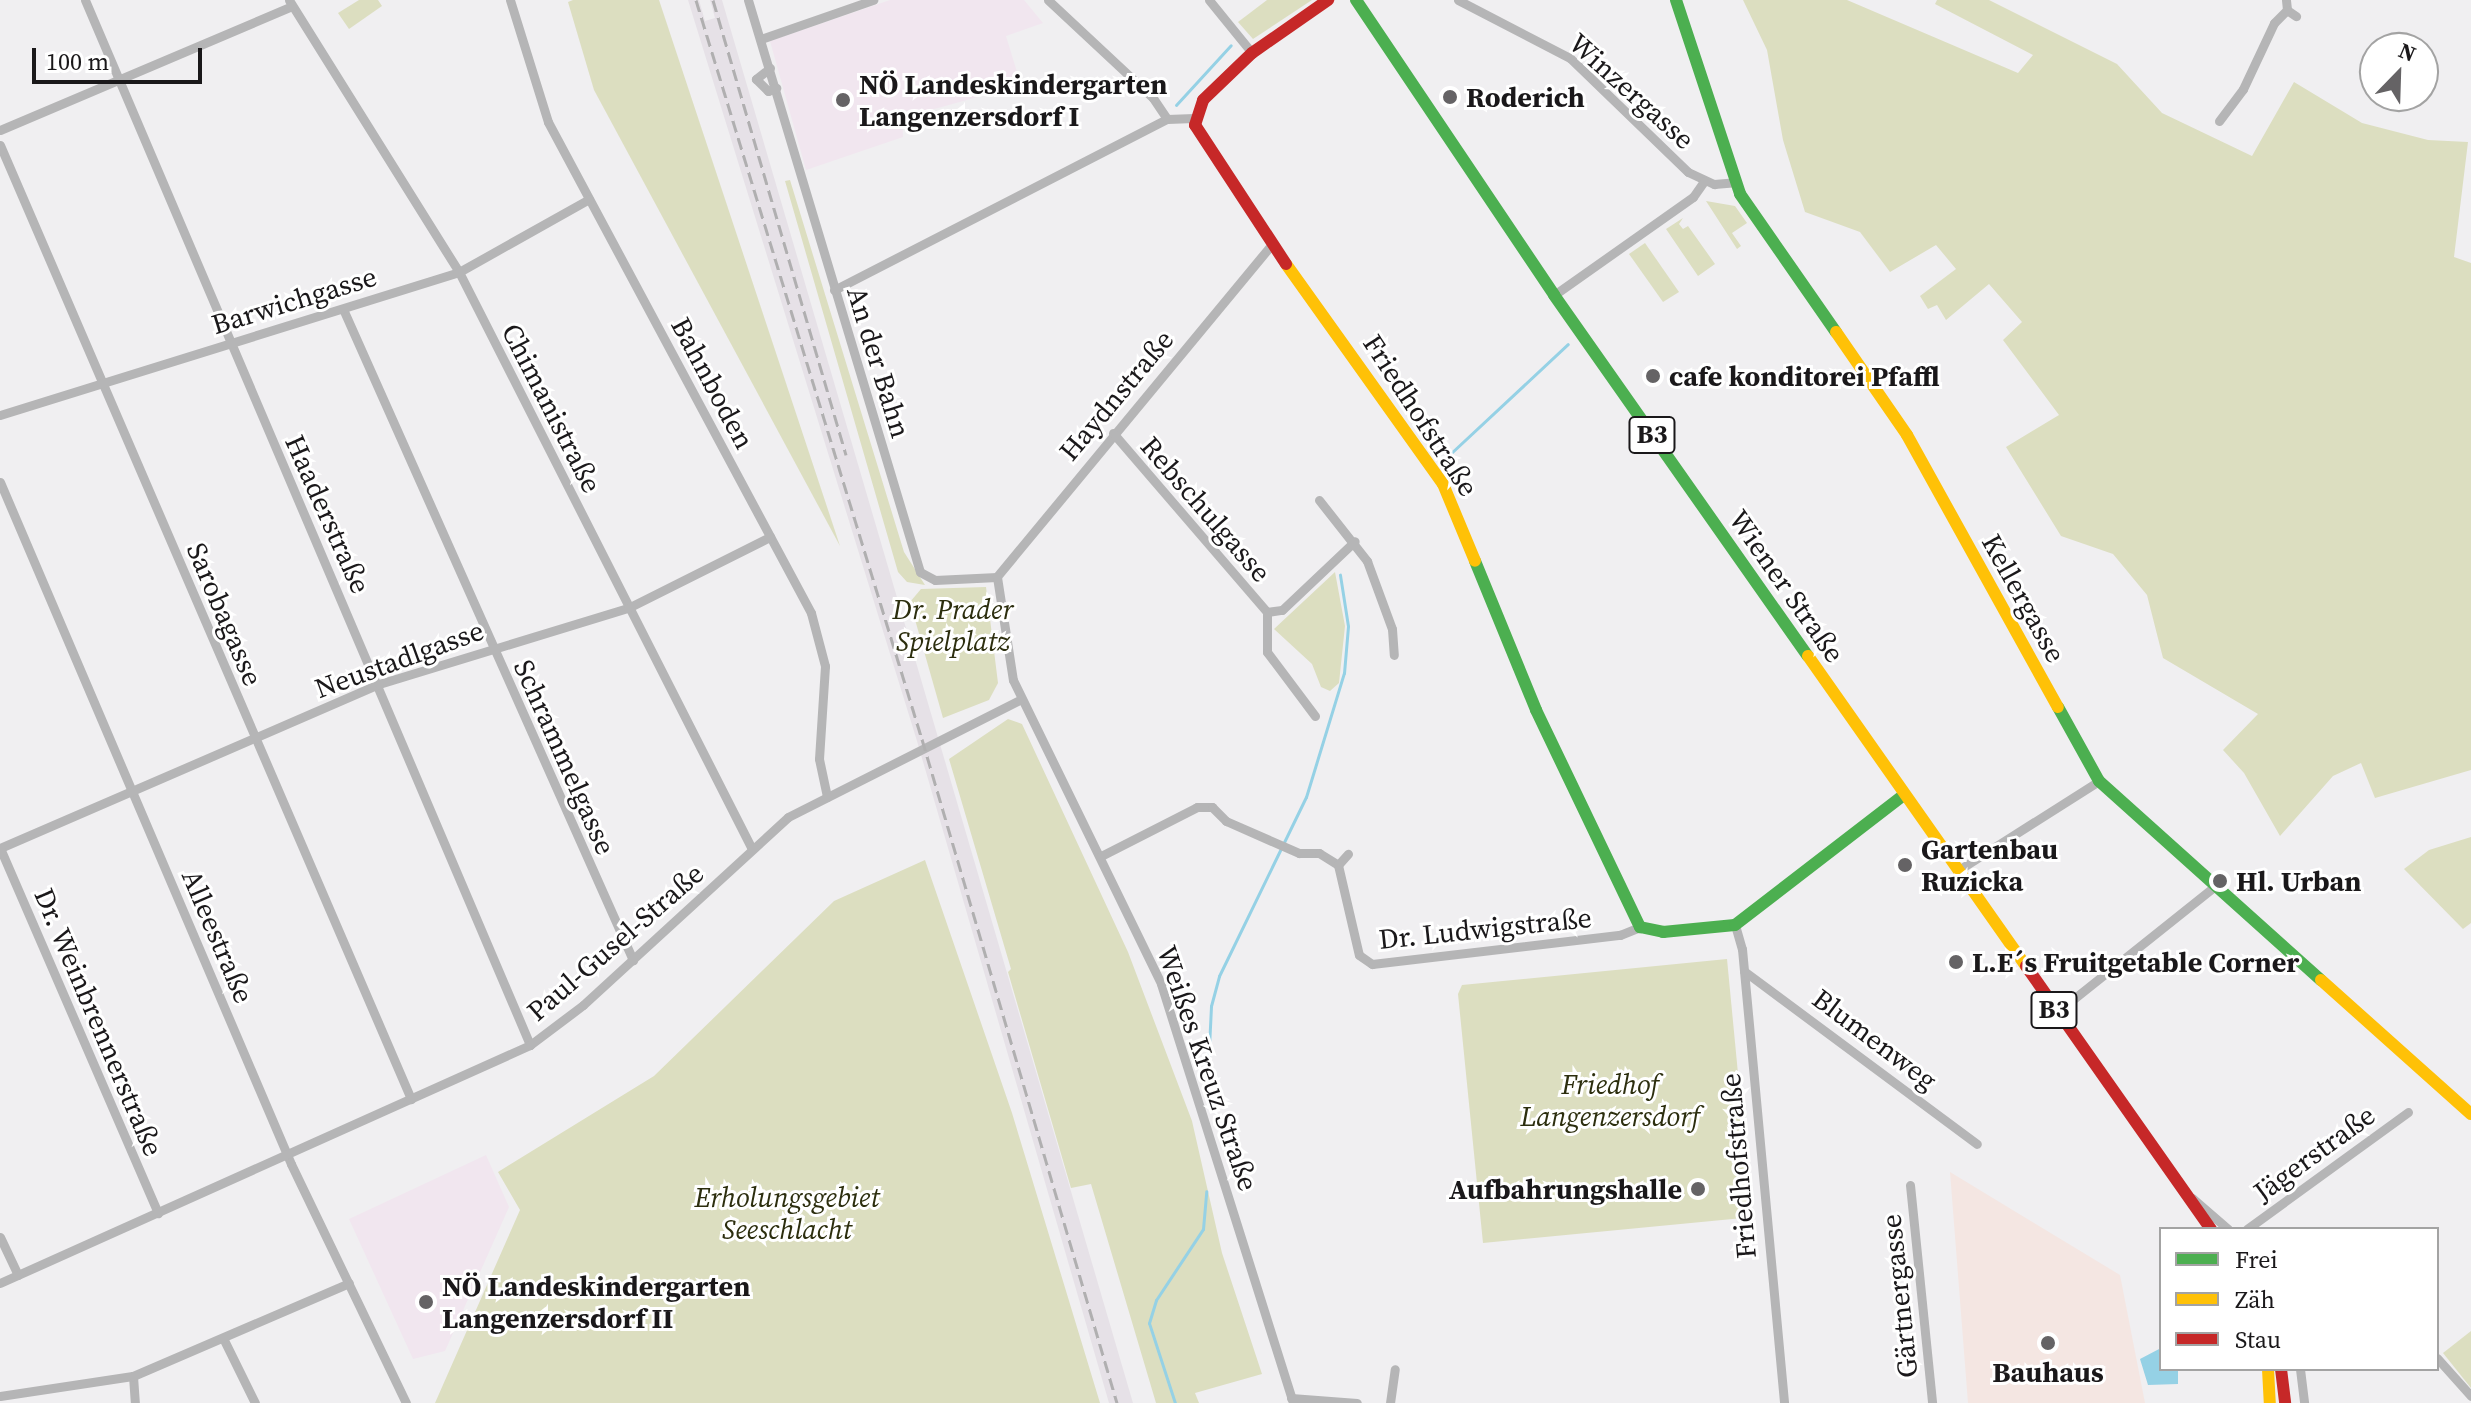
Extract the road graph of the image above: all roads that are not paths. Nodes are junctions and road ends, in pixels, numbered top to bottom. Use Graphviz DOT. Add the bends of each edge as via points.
graph roads {
  1 [pos="85,0"];
  2 [pos="510,0"];
  3 [pos="748,0"];
  4 [pos="873,0"];
  5 [pos="1048,0"];
  6 [pos="1209,0"];
  7 [pos="1328,0"];
  8 [pos="1356,0"];
  9 [pos="1458,0"];
  10 [pos="1676,0"];
  11 [pos="290,3"];
  12 [pos="2289,8"];
  13 [pos="761,39"];
  14 [pos="1252,53"];
  15 [pos="770,68"];
  16 [pos="119,80"];
  17 [pos="776,88"];
  18 [pos="1194,118"];
  19 [pos="1167,119"];
  20 [pos="2219,121"];
  21 [pos="0,130"];
  22 [pos="0,145"];
  23 [pos="1704,181"];
  24 [pos="1735,182"];
  25 [pos="589,199"];
  26 [pos="1272,244"];
  27 [pos="459,272"];
  28 [pos="834,290"];
  29 [pos="1554,295"];
  30 [pos="343,309"];
  31 [pos="230,343"];
  32 [pos="102,382"];
  33 [pos="0,415"];
  34 [pos="1113,433"];
  35 [pos="0,482"];
  36 [pos="1319,500"];
  37 [pos="770,537"];
  38 [pos="1355,541"];
  39 [pos="997,577"];
  40 [pos="628,608"];
  41 [pos="1267,612"];
  42 [pos="492,648"];
  43 [pos="1394,655"];
  44 [pos="379,684"];
  45 [pos="1020,700"];
  46 [pos="1315,716"];
  47 [pos="255,738"];
  48 [pos="2099,781"];
  49 [pos="133,791"];
  50 [pos="1904,795"];
  51 [pos="827,797"];
  52 [pos="0,848"];
  53 [pos="752,849"];
  54 [pos="1348,854"];
  55 [pos="1101,856"];
  56 [pos="1338,865"];
  57 [pos="1957,871"];
  58 [pos="2214,887"];
  59 [pos="1735,925"];
  60 [pos="1640,927"];
  61 [pos="633,960"];
  62 [pos="1744,971"];
  63 [pos="2056,1013"];
  64 [pos="530,1045"];
  65 [pos="411,1099"];
  66 [pos="2408,1112"];
  67 [pos="2471,1114"];
  68 [pos="1977,1144"];
  69 [pos="288,1156"];
  70 [pos="1910,1185"];
  71 [pos="2186,1194"];
  72 [pos="158,1213"];
  73 [pos="2207,1227"];
  74 [pos="2226,1227"];
  75 [pos="2250,1227"];
  76 [pos="0,1237"];
  77 [pos="18,1275"];
  78 [pos="0,1283"];
  79 [pos="349,1283"];
  80 [pos="224,1340"];
  81 [pos="2439,1360"];
  82 [pos="1395,1369"];
  83 [pos="2268,1371"];
  84 [pos="2281,1371"];
  85 [pos="2300,1371"];
  86 [pos="133,1376"];
  87 [pos="0,1396"];
  88 [pos="2471,1396"];
  89 [pos="1292,1401"];
  90 [pos="135,1403"];
  91 [pos="255,1403"];
  92 [pos="406,1403"];
  93 [pos="1357,1403"];
  94 [pos="1390,1403"];
  95 [pos="1784,1403"];
  96 [pos="1932,1403"];
  97 [pos="2270,1403"];
  98 [pos="2285,1403"];
  99 [pos="2304,1403"];
  1 -- 16 [label="street, Haaderstraße"];
  2 -- 25 [label="street, Bahnboden" via="542,108"];
  3 -- 13 [label="street, An der Bahn"];
  4 -- 13 [label="street"];
  5 -- 19 [label="street" via="1153,98"];
  6 -- 14 [label="street"];
  7 -- 14 [label="street"];
  8 -- 29 [label="street, Wiener Straße / B3"];
  9 -- 23 [label="street, Winzergasse" via="1570,58 1677,163"];
  10 -- 24 [label="street, Kellergasse"];
  11 -- 16 [label="street"];
  11 -- 27 [label="street, Chimanistraße"];
  12 -- 20 [label="street" via="2274,23 2240,94"];
  13 -- 15 [label="street, An der Bahn"];
  14 -- 18 [label="street" via="1203,100"];
  15 -- 17 [label="street, An der Bahn"];
  15 -- 17 [label="street, An der Bahn" via="756,79 768,91"];
  16 -- 21 [label="street"];
  16 -- 31 [label="street, Haaderstraße"];
  17 -- 28 [label="street, An der Bahn"];
  18 -- 19 [label="street"];
  18 -- 26 [label="street, Friedhofstraße"];
  19 -- 28 [label="street"];
  22 -- 32 [label="street, Sarobagasse"];
  23 -- 24 [label="street, Winzergasse"];
  23 -- 29 [label="street" via="1693,197"];
  24 -- 48 [label="street, Kellergasse" via="1907,435"];
  25 -- 27 [label="street, Barwichgasse"];
  25 -- 37 [label="street, Bahnboden"];
  26 -- 34 [label="street, Haydnstraße"];
  26 -- 60 [label="street, Friedhofstraße" via="1443,484 1551,744 1627,910"];
  27 -- 30 [label="street, Barwichgasse"];
  27 -- 40 [label="street, Chimanistraße"];
  28 -- 39 [label="street, An der Bahn" via="920,572 935,580"];
  29 -- 50 [label="street, Wiener Straße / B3"];
  30 -- 31 [label="street, Barwichgasse"];
  30 -- 42 [label="street, Schrammelgasse"];
  31 -- 32 [label="street, Barwichgasse"];
  31 -- 44 [label="street, Haaderstraße"];
  32 -- 33 [label="street, Barwichgasse"];
  32 -- 47 [label="street, Sarobagasse"];
  34 -- 39 [label="street, Haydnstraße"];
  34 -- 41 [label="street, Rebschulgasse"];
  35 -- 49 [label="street, Alleestraße"];
  36 -- 38 [label="street"];
  37 -- 40 [label="street, Neustadlgasse"];
  37 -- 51 [label="street, Bahnboden" via="811,613 822,648 825,686 819,759"];
  38 -- 41 [label="street, Rebschulgasse" via="1282,610"];
  38 -- 43 [label="street" via="1392,629"];
  39 -- 45 [label="street, Weißes Kreuz Straße"];
  40 -- 42 [label="street, Neustadlgasse"];
  40 -- 53 [label="street, Chimanistraße"];
  41 -- 46 [label="street, Rebschulgasse" via="1267,652"];
  42 -- 44 [label="street, Neustadlgasse"];
  42 -- 61 [label="street, Schrammelgasse"];
  44 -- 47 [label="street, Neustadlgasse"];
  44 -- 64 [label="street, Haaderstraße"];
  45 -- 51 [label="street, Paul-Gusel-Straße"];
  45 -- 55 [label="street, Weißes Kreuz Straße"];
  47 -- 49 [label="street, Neustadlgasse"];
  47 -- 65 [label="street, Sarobagasse"];
  48 -- 57 [label="street"];
  48 -- 58 [label="street, Kellergasse"];
  49 -- 52 [label="street, Neustadlgasse"];
  49 -- 69 [label="street, Alleestraße"];
  50 -- 57 [label="street, Wiener Straße / B3"];
  50 -- 59 [label="street"];
  51 -- 53 [label="street, Paul-Gusel-Straße" via="793,813"];
  52 -- 72 [label="street, Dr. Weinbrennerstraße"];
  53 -- 61 [label="street, Paul-Gusel-Straße"];
  54 -- 56 [label="street"];
  55 -- 56 [label="street" via="1205,805 1226,821 1285,847 1319,853"];
  55 -- 89 [label="street, Weißes Kreuz Straße" via="1161,984"];
  56 -- 60 [label="street, Dr. Ludwigstraße" via="1359,955 1372,964 1620,935"];
  57 -- 63 [label="street, Wiener Straße / B3"];
  58 -- 63 [label="street"];
  58 -- 67 [label="street, Kellergasse" via="2281,939 2441,1092"];
  59 -- 60 [label="street" via="1663,932"];
  59 -- 62 [label="street, Friedhofstraße"];
  61 -- 64 [label="street, Paul-Gusel-Straße"];
  62 -- 68 [label="street, Blumenweg"];
  62 -- 95 [label="street, Friedhofstraße"];
  63 -- 71 [label="street, Wiener Straße / B3"];
  64 -- 65 [label="street, Paul-Gusel-Straße"];
  65 -- 69 [label="street, Paul-Gusel-Straße"];
  66 -- 75 [label="street, Jägerstraße"];
  69 -- 72 [label="street, Paul-Gusel-Straße"];
  69 -- 79 [label="street, Alleestraße"];
  70 -- 96 [label="street, Gärtnergasse"];
  71 -- 73 [label="street, Wiener Straße / B3"];
  71 -- 74 [label="street, Wiener Straße" via="2216,1213"];
  72 -- 77 [label="street, Paul-Gusel-Straße"];
  76 -- 77 [label="street"];
  77 -- 78 [label="street, Paul-Gusel-Straße"];
  79 -- 80 [label="street"];
  79 -- 92 [label="street, Alleestraße"];
  80 -- 86 [label="street"];
  80 -- 91 [label="street"];
  81 -- 88 [label="street"];
  82 -- 94 [label="street"];
  83 -- 97 [label="street"];
  84 -- 98 [label="street"];
  85 -- 99 [label="street"];
  86 -- 87 [label="street"];
  86 -- 90 [label="street"];
  89 -- 93 [label="street"];
}
